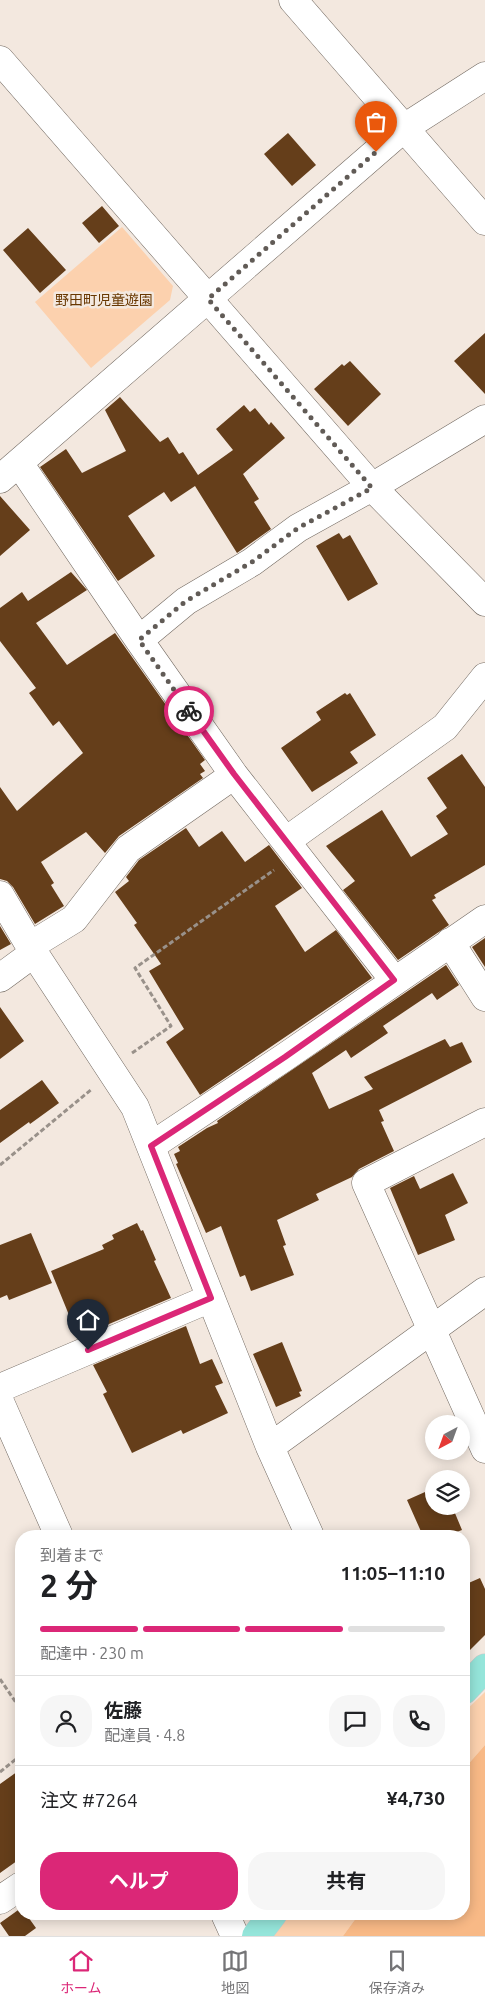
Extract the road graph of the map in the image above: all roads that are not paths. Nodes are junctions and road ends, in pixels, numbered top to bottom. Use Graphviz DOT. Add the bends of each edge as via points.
graph roads {
  1 [pos="293,0"];
  2 [pos="0,60"];
  3 [pos="485,76"];
  4 [pos="404,128"];
  5 [pos="485,221"];
  6 [pos="208,299"];
  7 [pos="485,419"];
  8 [pos="7,469"];
  9 [pos="372,488"];
  10 [pos="485,602"];
  11 [pos="139,640"];
  12 [pos="485,677"];
  13 [pos="234,774"];
  14 [pos="291,847"];
  15 [pos="0,895"];
  16 [pos="485,919"];
  17 [pos="450,942"];
  18 [pos="32,949"];
  19 [pos="0,978"];
  20 [pos="394,980"];
  21 [pos="485,997"];
  22 [pos="485,1122"];
  23 [pos="151,1146"];
  24 [pos="485,1291"];
  25 [pos="211,1298"];
  26 [pos="432,1330"];
  27 [pos="0,1388"];
  28 [pos="0,1402"];
  29 [pos="270,1447"];
  30 [pos="485,1449"];
  31 [pos="56,1530"];
  32 [pos="307,1530"];
  33 [pos="485,1668"];
  34 [pos="470,1684"];
  35 [pos="15,1890"];
  36 [pos="0,1900"];
  37 [pos="228,1920"];
  38 [pos="268,1920"];
  39 [pos="235,1936"];
  40 [pos="256,1936"];
  1 -- 4 [label="street"];
  2 -- 6 [label="street"];
  3 -- 4 [label="street"];
  4 -- 5 [label="street"];
  4 -- 6 [label="street"];
  6 -- 8 [label="street"];
  6 -- 9 [label="street"];
  7 -- 9 [label="street"];
  8 -- 11 [label="street"];
  9 -- 10 [label="street"];
  9 -- 11 [label="street" via="298,528 252,562 186,601"];
  11 -- 13 [label="street"];
  12 -- 14 [label="street" via="446,728"];
  13 -- 14 [label="street"];
  13 -- 18 [label="street" via="128,849 74,919"];
  14 -- 20 [label="street"];
  15 -- 18 [label="street"];
  16 -- 17 [label="street"];
  17 -- 20 [label="street"];
  17 -- 21 [label="street"];
  18 -- 19 [label="street"];
  18 -- 23 [label="street" via="135,1107"];
  20 -- 23 [label="street"];
  22 -- 26 [label="street" via="366,1183"];
  23 -- 25 [label="street"];
  24 -- 26 [label="street"];
  25 -- 27 [label="street"];
  25 -- 29 [label="street"];
  26 -- 29 [label="street"];
  26 -- 30 [label="street"];
  28 -- 31 [label="street"];
  29 -- 32 [label="street"];
  33 -- 34 [label="main road"];
  35 -- 36 [label="street"];
  37 -- 39 [label="street"];
  38 -- 40 [label="main road"];
}
